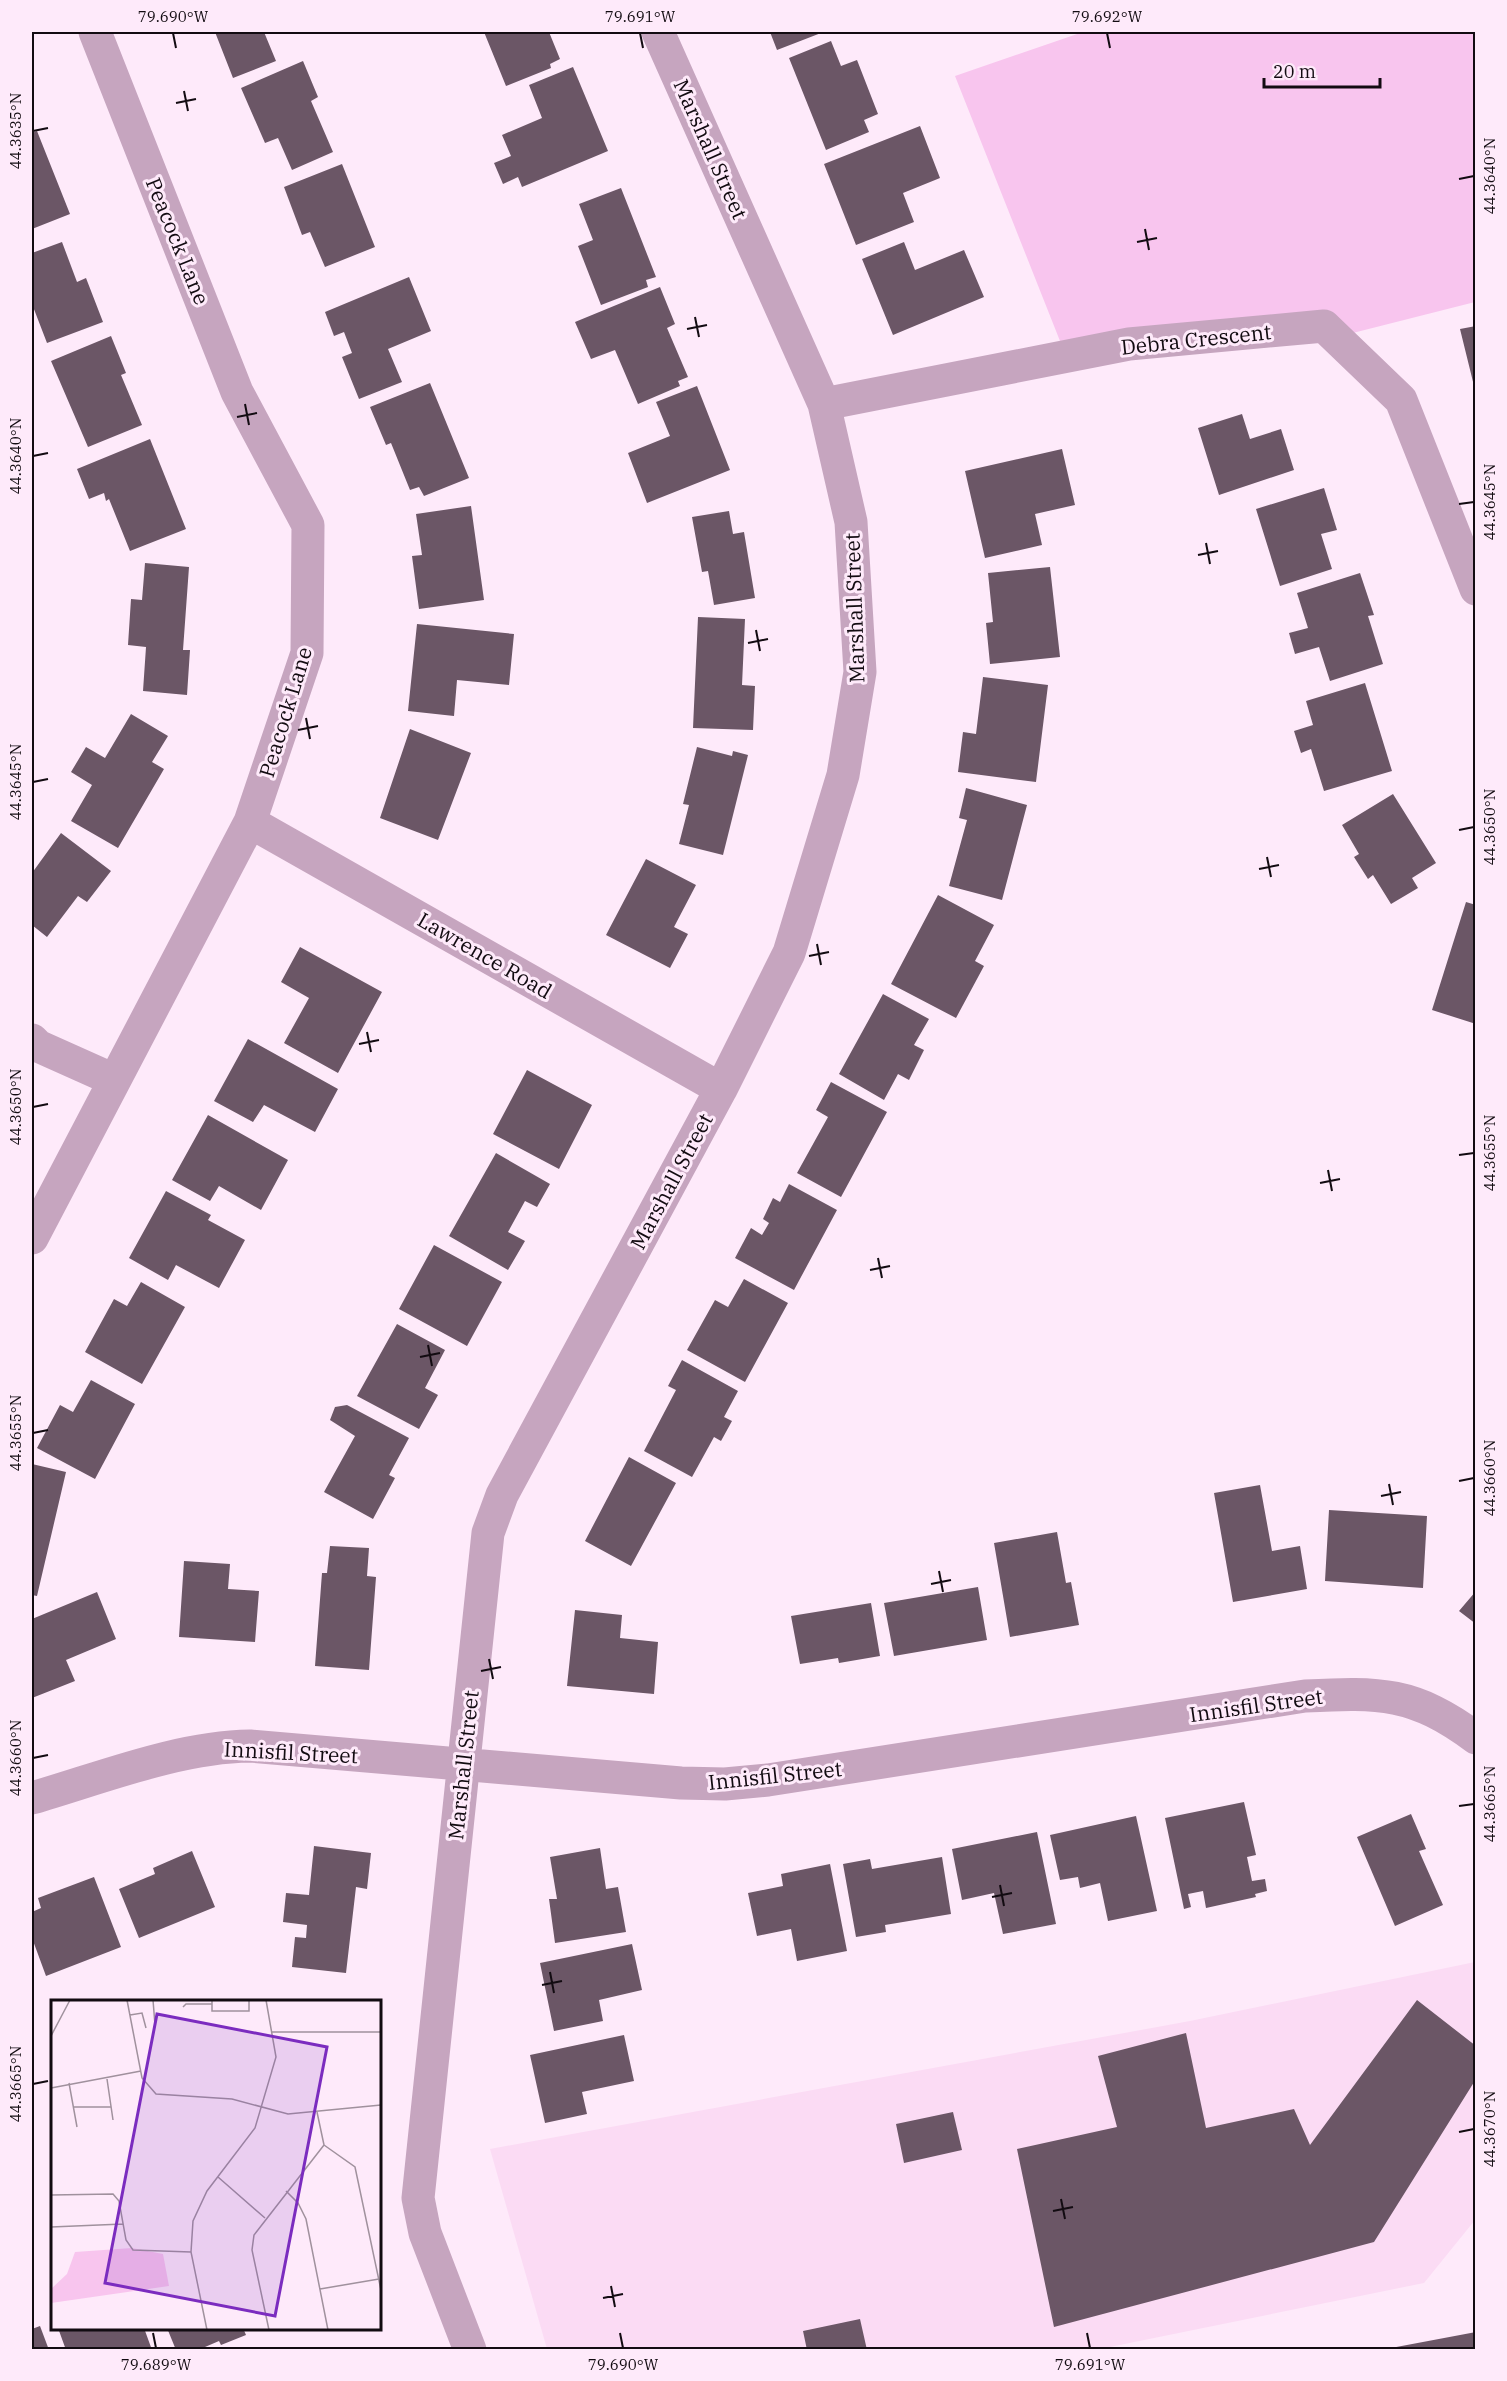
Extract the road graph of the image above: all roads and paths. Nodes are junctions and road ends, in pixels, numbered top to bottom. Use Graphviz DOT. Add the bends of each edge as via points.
graph roads {
  1 [pos="95,32"];
  2 [pos="658,32"];
  3 [pos="824,404"];
  4 [pos="1465,529"];
  5 [pos="1476,589"];
  6 [pos="250,822"];
  7 [pos="32,1040"];
  8 [pos="114,1080"];
  9 [pos="720,1089"];
  10 [pos="32,1238"];
  11 [pos="1476,1738"];
  12 [pos="463,1764"];
  13 [pos="32,1798"];
  14 [pos="470,2349"];
  1 -- 6 [label="street, Peacock Lane" via="237,392 308,525 308,653"];
  2 -- 3 [label="street, Marshall Street"];
  3 -- 4 [label="street, Debra Crescent" via="1129,344 1324,326 1401,400"];
  3 -- 9 [label="street, Marshall Street" via="851,522 860,672 843,775 789,953"];
  4 -- 5 [label="street, Debra Crescent"];
  6 -- 8 [label="street, Peacock Lane"];
  6 -- 9 [label="street, Lawrence Road"];
  7 -- 8 [label="street"];
  8 -- 10 [label="street, Peacock Lane"];
  9 -- 12 [label="street, Marshall Street" via="502,1495 488,1533 481,1575"];
  11 -- 12 [label="street, Innisfil Street" via="1424,1705 1388,1695 1345,1694 1305,1696 725,1784"];
  12 -- 13 [label="street, Innisfil Street" via="222,1746"];
  12 -- 14 [label="street, Marshall Street" via="418,2198 424,2233"];
}
